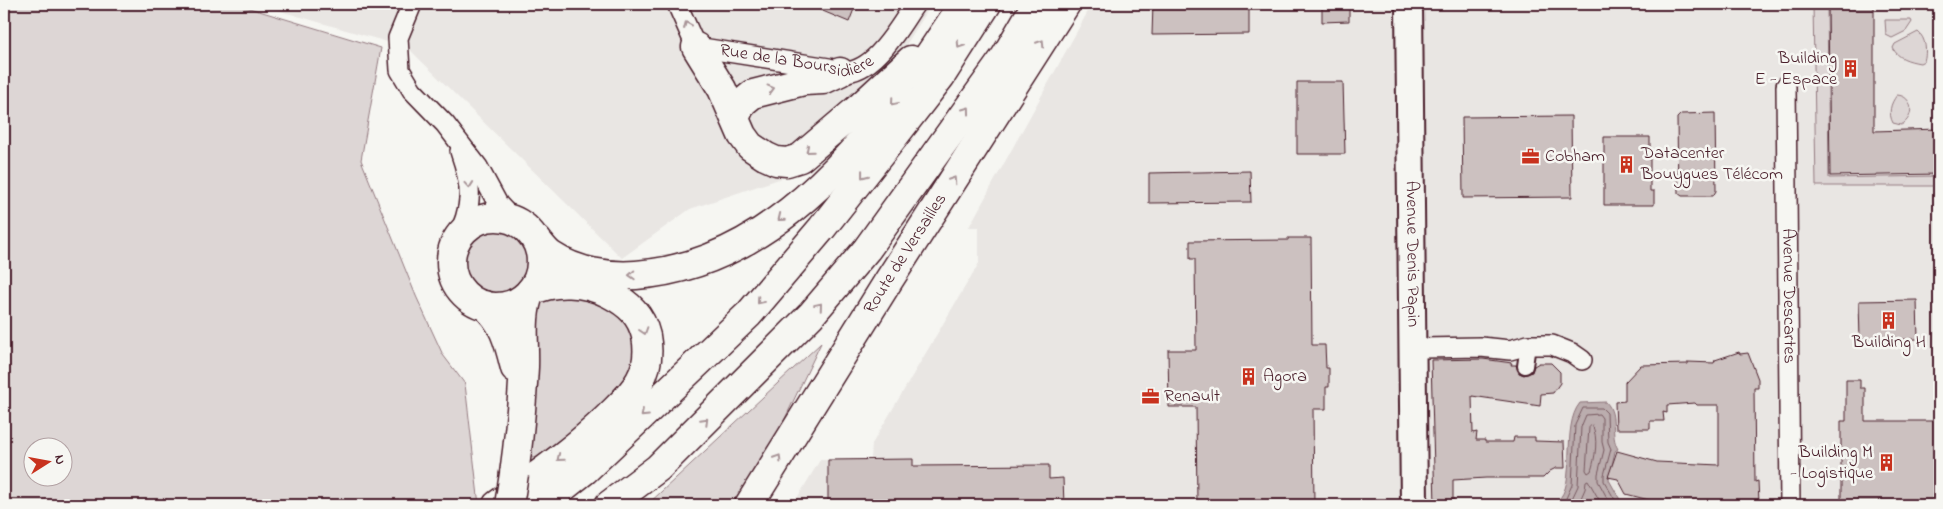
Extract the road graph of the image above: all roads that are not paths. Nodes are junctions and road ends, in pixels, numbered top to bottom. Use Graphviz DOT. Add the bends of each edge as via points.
graph roads {
  1 [pos="412,4"];
  2 [pos="677,4"];
  3 [pos="915,4"];
  4 [pos="964,4"];
  5 [pos="987,4"];
  6 [pos="1036,4"];
  7 [pos="1066,4"];
  8 [pos="1409,4"];
  9 [pos="942,33"];
  10 [pos="696,47"];
  11 [pos="840,72"];
  12 [pos="1786,86"];
  13 [pos="735,118"];
  14 [pos="456,138"];
  15 [pos="512,219"];
  16 [pos="537,240"];
  17 [pos="456,241"];
  18 [pos="530,292"];
  19 [pos="484,305"];
  20 [pos="1528,346"];
  21 [pos="1422,348"];
  22 [pos="1582,360"];
  23 [pos="1524,366"];
  24 [pos="521,394"];
  25 [pos="658,468"];
  26 [pos="497,505"];
  27 [pos="509,505"];
  28 [pos="541,505"];
  29 [pos="609,505"];
  30 [pos="637,505"];
  31 [pos="749,505"];
  32 [pos="1414,505"];
  33 [pos="1790,505"];
  1 -- 14 [label="street" via="398,38 400,70 412,90"];
  10 -- 2 [label="street, Rue de la Boursidière, one-way"];
  3 -- 11 [label="street, Rue de la Boursidière" via="889,43 871,62"];
  4 -- 9 [label="main road"];
  5 -- 28 [label="main road, one-way" via="941,76 822,228 749,314 585,470"];
  25 -- 6 [label="main road, one-way" via="811,315 867,249 1005,57"];
  31 -- 7 [label="main road, Route de Versailles, one-way"];
  8 -- 32 [label="main road, Avenue Denis Papin"];
  9 -- 13 [label="main road, one-way" via="800,158 787,162 765,156 742,136"];
  9 -- 16 [label="main road, one-way" via="906,87 826,180 779,220 731,250 664,272 628,276 578,268 552,256"];
  10 -- 11 [label="street, Rue de la Boursidière"];
  10 -- 13 [label="main road"];
  13 -- 11 [label="main road, one-way" via="742,103 753,94 804,81 823,80"];
  12 -- 33 [label="street, Avenue Descartes"];
  14 -- 15 [label="street" via="478,167 498,204"];
  14 -- 17 [label="street, one-way" via="470,188 466,221"];
  15 -- 16 [label="main road" via="530,230"];
  15 -- 17 [label="main road" via="501,216 483,218 466,228"];
  16 -- 18 [label="main road" via="541,266"];
  17 -- 19 [label="main road" via="451,263 457,286 464,295"];
  18 -- 19 [label="main road" via="509,305"];
  18 -- 24 [label="main road" via="524,310"];
  18 -- 26 [label="main road, one-way" via="558,283 607,293 621,300 639,318 648,345 648,358 640,381 594,431"];
  19 -- 24 [label="main road" via="500,322 506,335"];
  20 -- 21 [label="street" via="1510,350"];
  20 -- 22 [label="street" via="1552,345"];
  20 -- 23 [label="street"];
  24 -- 27 [label="main road, bridge" via="520,436"];
  25 -- 29 [label="main road"];
  25 -- 30 [label="main road" via="656,486"];
}
